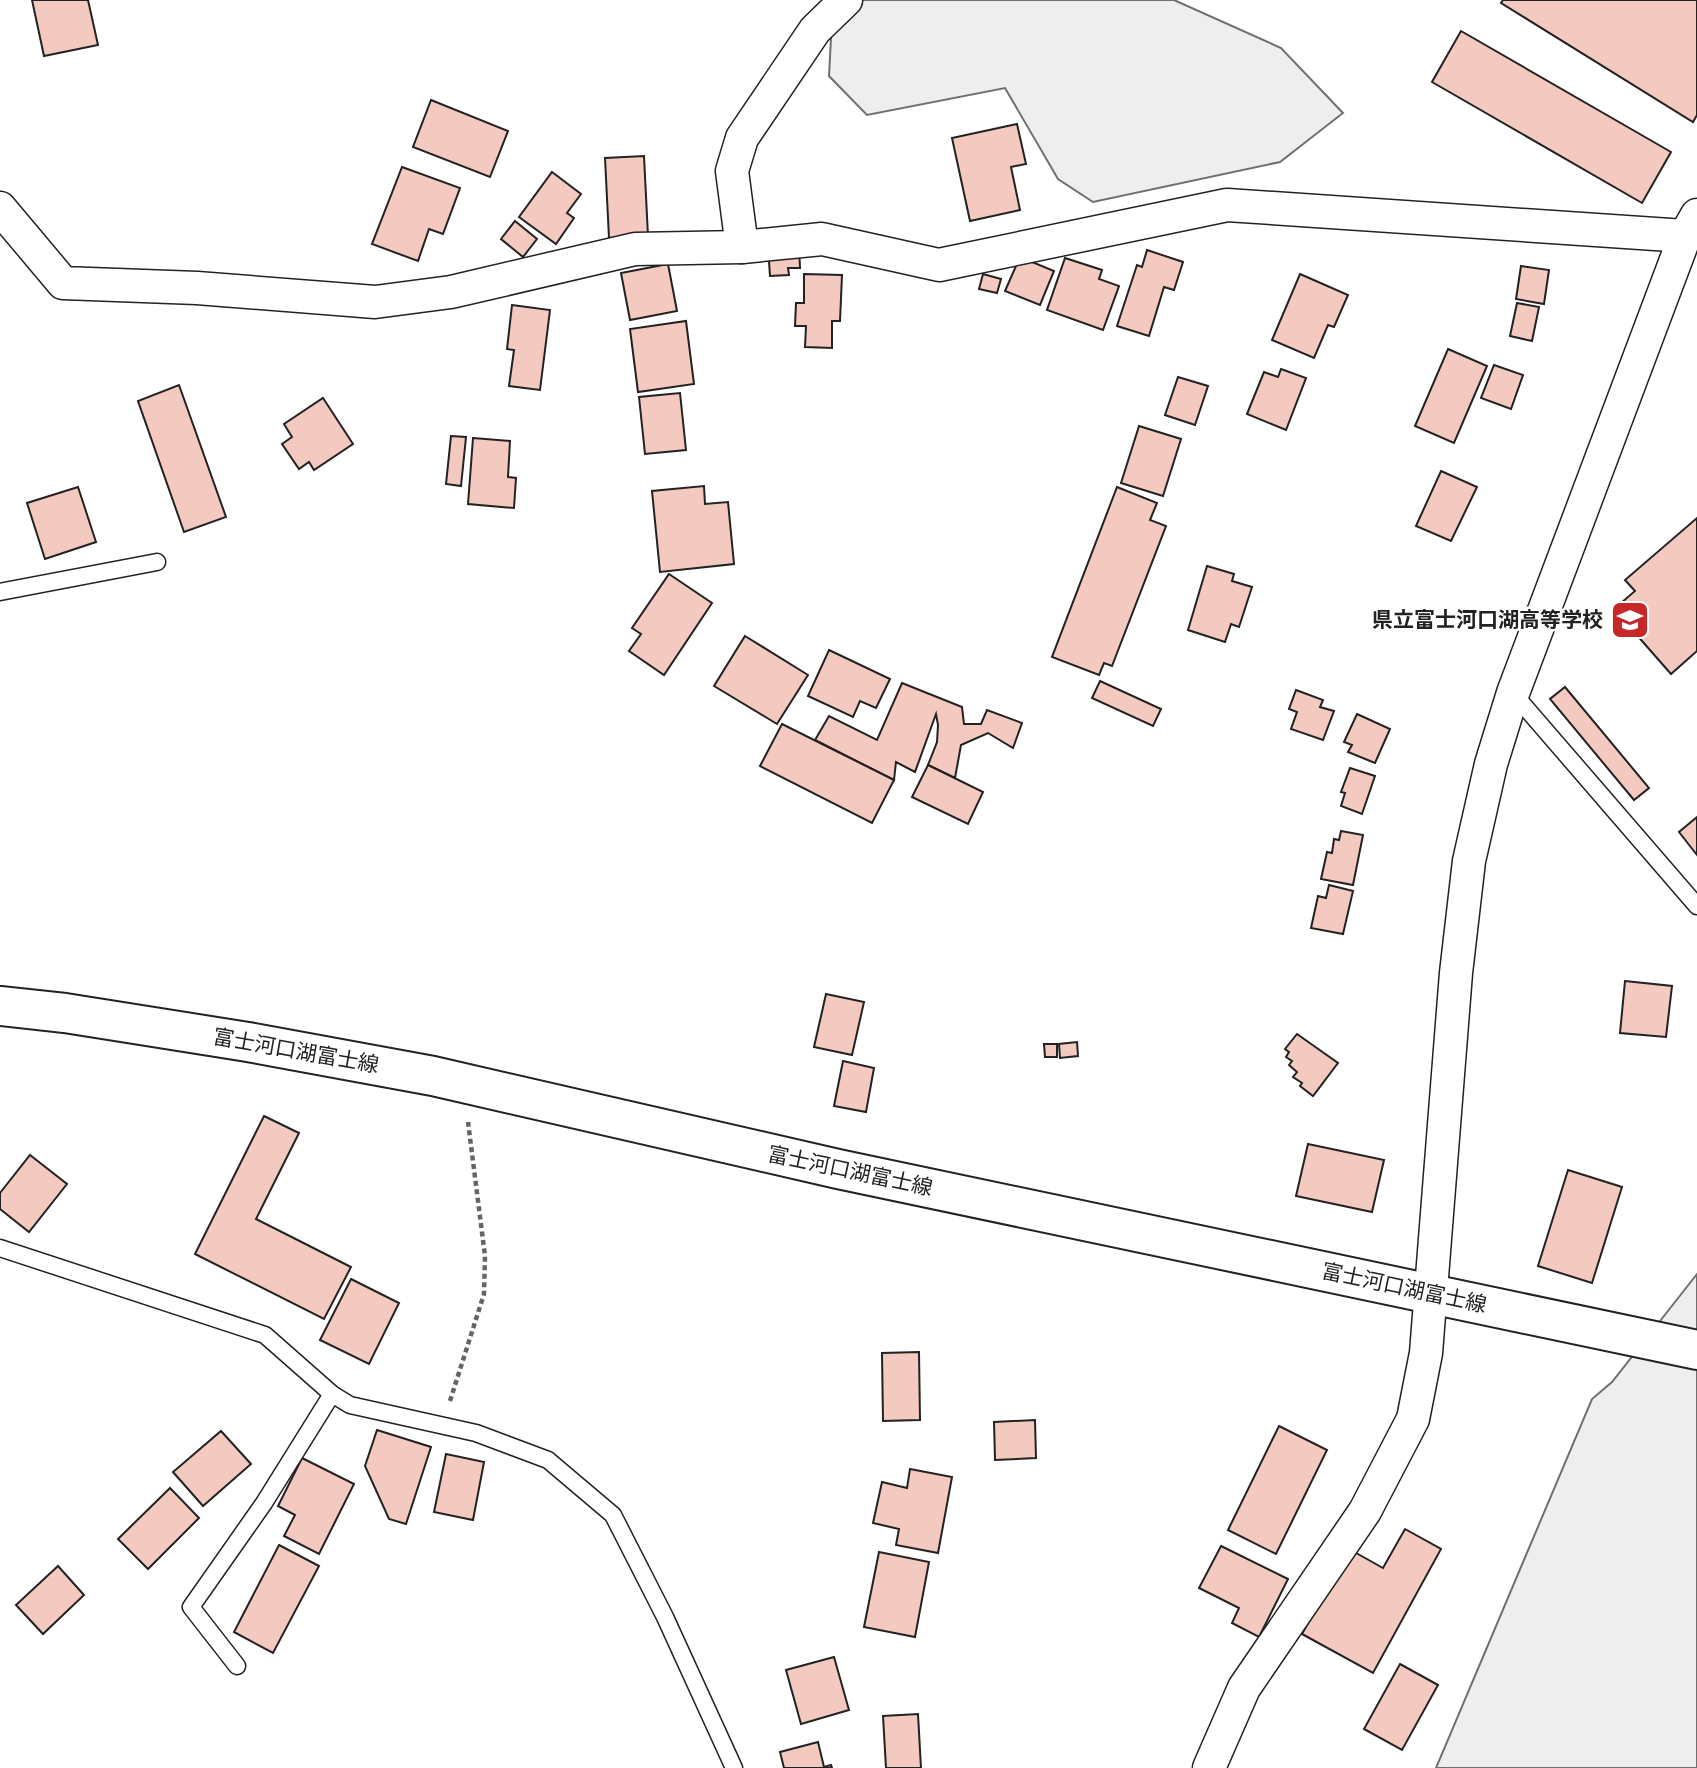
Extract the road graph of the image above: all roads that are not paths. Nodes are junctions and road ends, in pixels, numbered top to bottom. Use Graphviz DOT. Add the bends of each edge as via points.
graph roads {
  1 [pos="846,0"];
  2 [pos="0,208"];
  3 [pos="1691,226"];
  4 [pos="742,247"];
  5 [pos="157,562"];
  6 [pos="0,592"];
  7 [pos="1513,693"];
  8 [pos="1697,906"];
  9 [pos="0,1006"];
  10 [pos="0,1248"];
  11 [pos="1431,1294"];
  12 [pos="1697,1350"];
  13 [pos="332,1394"];
  14 [pos="237,1665"];
  15 [pos="734,1768"];
  16 [pos="1209,1768"];
  1 -- 4 [label="street" via="815,30 742,138 732,171"];
  2 -- 4 [label="street" via="63,284 197,288 375,302 451,292 635,248"];
  3 -- 4 [label="street" via="1227,205 939,265 822,239"];
  3 -- 7 [label="street"];
  5 -- 6 [label="lane"];
  7 -- 8 [label="lane"];
  7 -- 11 [label="street" via="1469,861"];
  9 -- 11 [label="main road, 富士河口湖富士線" via="248,1042 464,1083 838,1169"];
  10 -- 13 [label="lane" via="265,1335"];
  11 -- 12 [label="main road, 富士河口湖富士線"];
  11 -- 16 [label="street" via="1413,1419 1365,1511 1244,1688"];
  13 -- 14 [label="lane" via="191,1607"];
  13 -- 15 [label="lane" via="350,1405 476,1433 548,1460 613,1515"];
}
